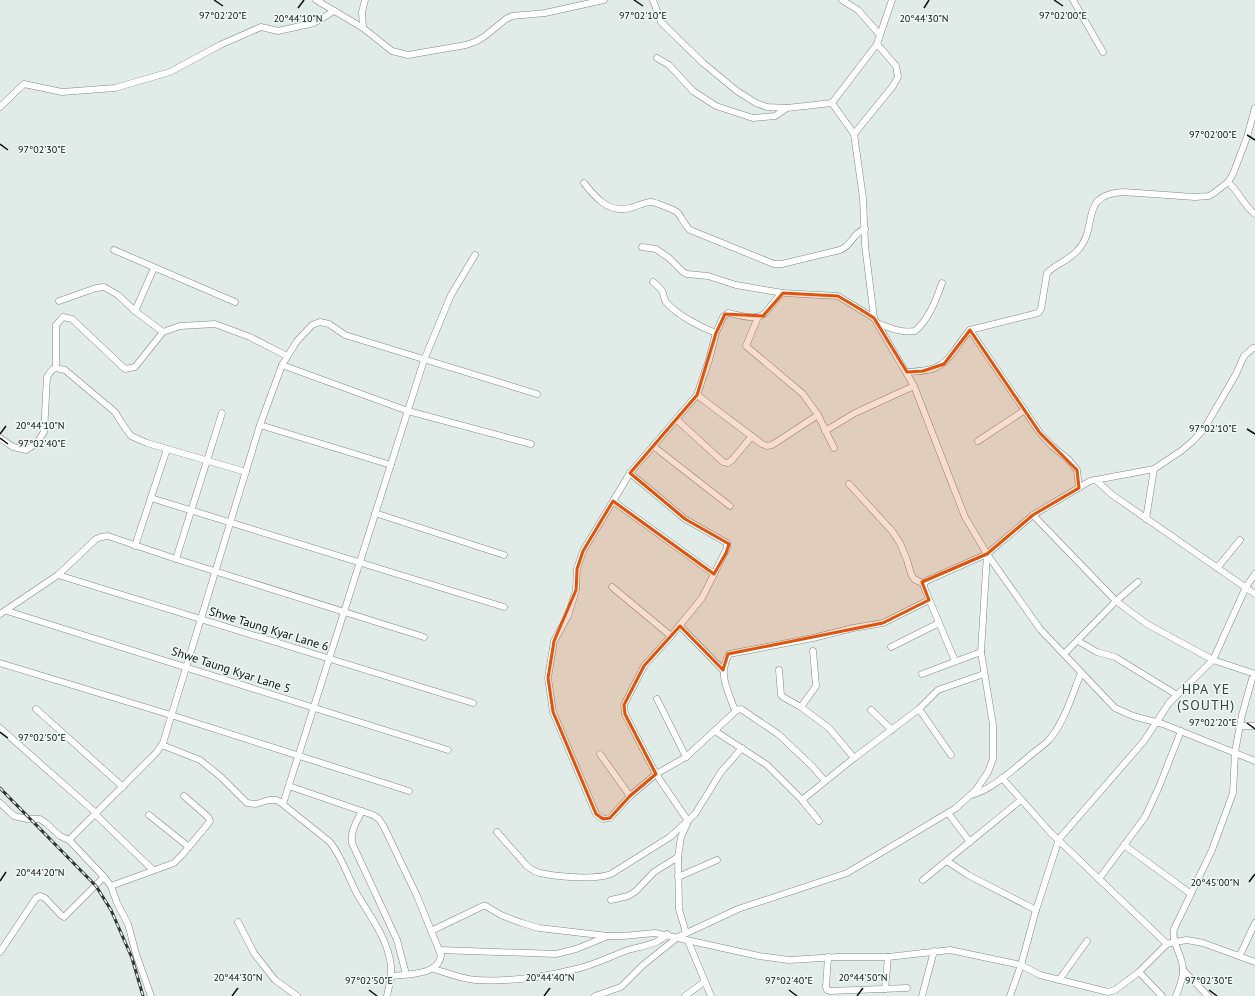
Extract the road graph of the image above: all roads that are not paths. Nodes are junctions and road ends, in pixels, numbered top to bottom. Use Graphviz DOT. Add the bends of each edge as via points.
graph roads {
  1 [pos="316,0"];
  2 [pos="365,0"];
  3 [pos="604,0"];
  4 [pos="653,0"];
  5 [pos="842,0"];
  6 [pos="892,0"];
  7 [pos="1073,0"];
  8 [pos="334,11"];
  9 [pos="363,28"];
  10 [pos="880,35"];
  11 [pos="877,44"];
  12 [pos="1103,52"];
  13 [pos="657,58"];
  14 [pos="832,103"];
  15 [pos="0,107"];
  16 [pos="787,108"];
  17 [pos="1255,108"];
  18 [pos="854,134"];
  19 [pos="1228,182"];
  20 [pos="584,183"];
  21 [pos="1255,214"];
  22 [pos="865,229"];
  23 [pos="642,247"];
  24 [pos="114,250"];
  25 [pos="475,255"];
  26 [pos="154,268"];
  27 [pos="653,282"];
  28 [pos="942,283"];
  29 [pos="783,293"];
  30 [pos="60,301"];
  31 [pos="235,302"];
  32 [pos="135,311"];
  33 [pos="758,317"];
  34 [pos="876,321"];
  35 [pos="970,330"];
  36 [pos="164,332"];
  37 [pos="716,333"];
  38 [pos="1255,348"];
  39 [pos="288,356"];
  40 [pos="424,360"];
  41 [pos="282,365"];
  42 [pos="56,368"];
  43 [pos="906,372"];
  44 [pos="914,386"];
  45 [pos="537,394"];
  46 [pos="697,395"];
  47 [pos="1025,410"];
  48 [pos="408,411"];
  49 [pos="222,413"];
  50 [pos="818,415"];
  51 [pos="676,419"];
  52 [pos="260,425"];
  53 [pos="825,431"];
  54 [pos="752,436"];
  55 [pos="0,438"];
  56 [pos="978,441"];
  57 [pos="530,444"];
  58 [pos="652,446"];
  59 [pos="834,448"];
  60 [pos="167,449"];
  61 [pos="206,461"];
  62 [pos="391,465"];
  63 [pos="1154,469"];
  64 [pos="246,472"];
  65 [pos="630,473"];
  66 [pos="1096,480"];
  67 [pos="849,484"];
  68 [pos="1079,488"];
  69 [pos="151,498"];
  70 [pos="613,501"];
  71 [pos="730,506"];
  72 [pos="191,510"];
  73 [pos="376,513"];
  74 [pos="1033,515"];
  75 [pos="1146,519"];
  76 [pos="230,522"];
  77 [pos="1240,540"];
  78 [pos="135,546"];
  79 [pos="987,554"];
  80 [pos="504,555"];
  81 [pos="176,559"];
  82 [pos="360,562"];
  83 [pos="1217,568"];
  84 [pos="215,571"];
  85 [pos="58,574"];
  86 [pos="714,574"];
  87 [pos="1255,574"];
  88 [pos="1138,582"];
  89 [pos="924,584"];
  90 [pos="1246,586"];
  91 [pos="612,587"];
  92 [pos="1255,594"];
  93 [pos="929,600"];
  94 [pos="1116,601"];
  95 [pos="504,607"];
  96 [pos="6,611"];
  97 [pos="344,611"];
  98 [pos="0,614"];
  99 [pos="200,620"];
  100 [pos="939,623"];
  101 [pos="680,626"];
  102 [pos="671,636"];
  103 [pos="424,637"];
  104 [pos="1078,641"];
  105 [pos="891,647"];
  106 [pos="813,651"];
  107 [pos="981,652"];
  108 [pos="1064,654"];
  109 [pos="329,659"];
  110 [pos="1213,660"];
  111 [pos="955,661"];
  112 [pos="0,663"];
  113 [pos="186,667"];
  114 [pos="723,670"];
  115 [pos="779,670"];
  116 [pos="1081,673"];
  117 [pos="922,674"];
  118 [pos="984,674"];
  119 [pos="1255,674"];
  120 [pos="1255,677"];
  121 [pos="1178,695"];
  122 [pos="657,700"];
  123 [pos="473,703"];
  124 [pos="801,707"];
  125 [pos="314,708"];
  126 [pos="919,708"];
  127 [pos="36,709"];
  128 [pos="737,710"];
  129 [pos="871,710"];
  130 [pos="171,715"];
  131 [pos="1156,722"];
  132 [pos="1240,726"];
  133 [pos="1255,726"];
  134 [pos="0,728"];
  135 [pos="892,730"];
  136 [pos="715,731"];
  137 [pos="1181,731"];
  138 [pos="162,745"];
  139 [pos="742,748"];
  140 [pos="448,750"];
  141 [pos="1235,752"];
  142 [pos="600,754"];
  143 [pos="951,755"];
  144 [pos="298,756"];
  145 [pos="686,757"];
  146 [pos="854,758"];
  147 [pos="1255,761"];
  148 [pos="656,774"];
  149 [pos="1002,778"];
  150 [pos="825,781"];
  151 [pos="123,786"];
  152 [pos="288,786"];
  153 [pos="409,791"];
  154 [pos="184,796"];
  155 [pos="630,796"];
  156 [pos="969,796"];
  157 [pos="802,800"];
  158 [pos="1021,800"];
  159 [pos="0,803"];
  160 [pos="283,804"];
  161 [pos="362,811"];
  162 [pos="948,813"];
  163 [pos="96,814"];
  164 [pos="149,815"];
  165 [pos="688,821"];
  166 [pos="819,821"];
  167 [pos="497,832"];
  168 [pos="1059,839"];
  169 [pos="69,840"];
  170 [pos="970,842"];
  171 [pos="1124,845"];
  172 [pos="189,847"];
  173 [pos="678,857"];
  174 [pos="717,860"];
  175 [pos="947,861"];
  176 [pos="154,870"];
  177 [pos="104,877"];
  178 [pos="678,877"];
  179 [pos="1099,879"];
  180 [pos="923,880"];
  181 [pos="111,886"];
  182 [pos="1191,894"];
  183 [pos="610,900"];
  184 [pos="1036,910"];
  185 [pos="238,922"];
  186 [pos="1255,923"];
  187 [pos="432,931"];
  188 [pos="686,933"];
  189 [pos="667,934"];
  190 [pos="608,936"];
  191 [pos="678,937"];
  192 [pos="688,941"];
  193 [pos="1087,941"];
  194 [pos="1175,942"];
  195 [pos="1168,944"];
  196 [pos="439,950"];
  197 [pos="934,951"];
  198 [pos="0,952"];
  199 [pos="1240,955"];
  200 [pos="828,957"];
  201 [pos="888,957"];
  202 [pos="1255,962"];
  203 [pos="1021,965"];
  204 [pos="434,969"];
  205 [pos="1183,970"];
  206 [pos="1139,972"];
  207 [pos="406,974"];
  208 [pos="391,976"];
  209 [pos="1059,980"];
  210 [pos="704,982"];
  211 [pos="907,988"];
  212 [pos="885,989"];
  213 [pos="1101,994"];
  214 [pos="712,995"];
  215 [pos="151,996"];
  216 [pos="297,996"];
  217 [pos="387,996"];
  218 [pos="595,996"];
  219 [pos="685,996"];
  220 [pos="922,996"];
  221 [pos="1010,996"];
  222 [pos="1162,996"];
  223 [pos="1176,996"];
  224 [pos="1208,996"];
  1 -- 8 [label="street"];
  2 -- 9 [label="street" via="362,12"];
  3 -- 9 [label="street" via="545,13 512,16 477,41 408,55 392,51"];
  4 -- 16 [label="street" via="661,22 703,63 737,91 767,107"];
  5 -- 10 [label="street" via="858,10"];
  6 -- 10 [label="street"];
  7 -- 12 [label="street"];
  8 -- 9 [label="street"];
  8 -- 15 [label="street" via="314,23 278,31 261,26 170,72 115,88 62,92 24,84"];
  10 -- 11 [label="street"];
  11 -- 14 [label="street"];
  11 -- 18 [label="street" via="896,66 898,77 894,86"];
  13 -- 16 [label="street" via="669,65 693,91 716,106 753,118 775,116"];
  14 -- 16 [label="street"];
  14 -- 18 [label="street"];
  17 -- 19 [label="street" via="1247,137"];
  18 -- 22 [label="street"];
  19 -- 21 [label="street"];
  19 -- 35 [label="street" via="1209,196 1113,192 1102,198 1092,209 1086,240 1078,251 1047,273 1041,309 1038,313"];
  20 -- 22 [label="street" via="599,201 607,206 627,209 651,202 657,204 677,212 685,226 695,232 774,264 846,248 859,231"];
  22 -- 34 [label="street"];
  23 -- 29 [label="street" via="656,250 687,274 708,276 736,285"];
  24 -- 26 [label="street"];
  25 -- 40 [label="street" via="451,295"];
  26 -- 31 [label="street"];
  26 -- 32 [label="street"];
  27 -- 37 [label="street" via="673,309"];
  28 -- 34 [label="street" via="935,302 915,331 896,331"];
  29 -- 33 [label="street" via="775,298 763,316"];
  29 -- 34 [label="street" via="838,296"];
  30 -- 32 [label="street" via="104,287 118,295"];
  32 -- 36 [label="street"];
  33 -- 37 [label="street" via="728,313 723,317"];
  33 -- 50 [label="street" via="746,346 804,394"];
  34 -- 43 [label="street"];
  35 -- 43 [label="street" via="944,364 923,371"];
  35 -- 47 [label="street"];
  36 -- 39 [label="street" via="180,326 215,324 250,337"];
  36 -- 42 [label="street" via="135,367 125,369 72,320 63,317 56,325"];
  37 -- 46 [label="street"];
  38 -- 63 [label="street" via="1244,356 1204,429 1193,441"];
  39 -- 40 [label="street" via="297,341 312,325 320,322 329,324 345,335"];
  39 -- 41 [label="street"];
  40 -- 45 [label="street"];
  40 -- 48 [label="street"];
  41 -- 48 [label="street"];
  41 -- 52 [label="street"];
  42 -- 55 [label="street" via="48,377 44,432 37,443 26,450 13,447"];
  42 -- 60 [label="street" via="65,370 116,412 131,436"];
  43 -- 44 [label="street"];
  44 -- 53 [label="street" via="855,413"];
  44 -- 79 [label="street" via="965,517"];
  46 -- 51 [label="street"];
  46 -- 54 [label="street"];
  47 -- 56 [label="street"];
  47 -- 68 [label="street" via="1040,434 1077,470"];
  48 -- 57 [label="street"];
  48 -- 62 [label="street"];
  49 -- 61 [label="street"];
  50 -- 53 [label="street"];
  50 -- 54 [label="street" via="767,446"];
  51 -- 54 [label="street" via="723,462 728,463 732,460"];
  51 -- 58 [label="street"];
  52 -- 62 [label="street"];
  52 -- 64 [label="street"];
  53 -- 59 [label="street"];
  58 -- 65 [label="street"];
  58 -- 71 [label="street"];
  60 -- 61 [label="street"];
  60 -- 69 [label="street"];
  61 -- 64 [label="street"];
  61 -- 72 [label="street"];
  62 -- 73 [label="street"];
  63 -- 66 [label="street"];
  63 -- 75 [label="street"];
  64 -- 76 [label="street"];
  65 -- 70 [label="street"];
  65 -- 86 [label="street" via="685,519 726,543 728,548"];
  66 -- 68 [label="street"];
  66 -- 75 [label="street"];
  67 -- 89 [label="street" via="892,531 908,560 914,579"];
  68 -- 74 [label="street"];
  69 -- 72 [label="street"];
  69 -- 78 [label="street"];
  70 -- 86 [label="street"];
  70 -- 155 [label="street" via="583,551 568,616 554,641 548,678 553,712 596,814 603,819 610,818"];
  72 -- 76 [label="street"];
  72 -- 81 [label="street"];
  73 -- 80 [label="street"];
  73 -- 82 [label="street"];
  74 -- 79 [label="street"];
  74 -- 94 [label="street"];
  75 -- 83 [label="street"];
  76 -- 82 [label="street"];
  76 -- 84 [label="street"];
  77 -- 83 [label="street"];
  78 -- 81 [label="street"];
  78 -- 85 [label="street" via="108,536 101,537"];
  79 -- 89 [label="street"];
  79 -- 107 [label="street"];
  79 -- 108 [label="street" via="1040,629"];
  81 -- 84 [label="street"];
  82 -- 95 [label="street"];
  82 -- 97 [label="street"];
  83 -- 90 [label="street"];
  84 -- 97 [label="street"];
  84 -- 99 [label="street"];
  85 -- 96 [label="street"];
  85 -- 99 [label="street, Shwe Taung Kyar Lane 6"];
  86 -- 101 [label="street" via="702,598"];
  87 -- 90 [label="street"];
  88 -- 94 [label="street"];
  89 -- 93 [label="street"];
  90 -- 92 [label="street"];
  90 -- 110 [label="street"];
  91 -- 102 [label="street"];
  93 -- 100 [label="street"];
  93 -- 114 [label="street" via="883,623 729,654"];
  94 -- 104 [label="street"];
  94 -- 110 [label="street" via="1147,624"];
  96 -- 98 [label="street"];
  96 -- 113 [label="street, Shwe Taung Kyar Lane 5"];
  97 -- 103 [label="street"];
  97 -- 109 [label="street"];
  99 -- 109 [label="street, Shwe Taung Kyar Lane 6"];
  99 -- 113 [label="street"];
  100 -- 105 [label="street"];
  100 -- 111 [label="street"];
  101 -- 102 [label="street"];
  101 -- 114 [label="street"];
  102 -- 148 [label="street" via="644,666 623,709"];
  104 -- 108 [label="street"];
  104 -- 121 [label="street" via="1097,652 1115,657"];
  106 -- 124 [label="street" via="816,686"];
  107 -- 111 [label="street"];
  107 -- 118 [label="street"];
  108 -- 116 [label="street"];
  109 -- 123 [label="street, Shwe Taung Kyar Lane 6"];
  109 -- 125 [label="street"];
  110 -- 119 [label="street"];
  110 -- 121 [label="street"];
  111 -- 117 [label="street"];
  112 -- 130 [label="street"];
  113 -- 125 [label="street, Shwe Taung Kyar Lane 5"];
  113 -- 130 [label="street"];
  114 -- 128 [label="street" via="734,708"];
  115 -- 124 [label="street" via="781,694"];
  116 -- 131 [label="street" via="1115,708"];
  116 -- 149 [label="street" via="1067,708 1049,740"];
  118 -- 126 [label="street" via="938,690"];
  118 -- 156 [label="street" via="993,725 993,759 988,772"];
  120 -- 132 [label="street" via="1252,679"];
  121 -- 131 [label="street"];
  122 -- 145 [label="street"];
  124 -- 146 [label="street" via="829,728"];
  125 -- 140 [label="street, Shwe Taung Kyar Lane 5"];
  125 -- 144 [label="street"];
  126 -- 135 [label="street"];
  126 -- 143 [label="street"];
  127 -- 151 [label="street"];
  128 -- 136 [label="street"];
  128 -- 150 [label="street" via="741,709 778,734"];
  129 -- 135 [label="street"];
  130 -- 138 [label="street"];
  130 -- 144 [label="street"];
  131 -- 137 [label="street"];
  131 -- 168 [label="street" via="1144,741"];
  132 -- 133 [label="street"];
  132 -- 141 [label="street"];
  134 -- 163 [label="street"];
  135 -- 146 [label="street"];
  136 -- 139 [label="street"];
  136 -- 145 [label="street"];
  137 -- 141 [label="street"];
  137 -- 171 [label="street" via="1145,817"];
  138 -- 151 [label="street"];
  138 -- 160 [label="street" via="200,760 247,803 276,800"];
  139 -- 157 [label="street" via="767,765"];
  139 -- 165 [label="street" via="721,772 702,805"];
  141 -- 147 [label="street"];
  141 -- 182 [label="street" via="1233,793 1212,850"];
  142 -- 155 [label="street"];
  144 -- 152 [label="street"];
  144 -- 153 [label="street"];
  145 -- 148 [label="street"];
  146 -- 150 [label="street"];
  148 -- 155 [label="street"];
  148 -- 165 [label="street"];
  149 -- 156 [label="street" via="977,794"];
  149 -- 158 [label="street"];
  150 -- 157 [label="street"];
  151 -- 163 [label="street"];
  152 -- 160 [label="street"];
  152 -- 161 [label="street"];
  154 -- 172 [label="street" via="210,821"];
  156 -- 162 [label="street"];
  157 -- 166 [label="street"];
  158 -- 168 [label="street"];
  158 -- 170 [label="street"];
  159 -- 169 [label="street" via="14,816 40,819 60,836"];
  160 -- 208 [label="street" via="333,847 382,939 389,956"];
  161 -- 187 [label="street" via="379,819 384,826"];
  161 -- 207 [label="street" via="352,831 352,843 397,940"];
  162 -- 170 [label="street"];
  162 -- 188 [label="street" via="847,873 738,909"];
  163 -- 169 [label="street"];
  163 -- 176 [label="street"];
  164 -- 172 [label="street"];
  165 -- 167 [label="street" via="670,837 606,876 576,877 533,871"];
  165 -- 173 [label="street" via="681,837"];
  168 -- 179 [label="street"];
  168 -- 184 [label="street"];
  169 -- 177 [label="street"];
  170 -- 175 [label="street"];
  171 -- 179 [label="street"];
  171 -- 182 [label="street"];
  172 -- 176 [label="street" via="174,863"];
  173 -- 178 [label="street"];
  173 -- 183 [label="street" via="654,872 636,891 628,896"];
  174 -- 178 [label="street"];
  175 -- 180 [label="street"];
  175 -- 184 [label="street"];
  176 -- 181 [label="street"];
  177 -- 181 [label="street"];
  177 -- 198 [label="street" via="64,917 45,898 36,898"];
  178 -- 188 [label="street" via="679,909"];
  179 -- 195 [label="street"];
  181 -- 215 [label="street" via="128,924"];
  182 -- 194 [label="street" via="1174,929"];
  184 -- 203 [label="street"];
  185 -- 216 [label="street" via="254,953 280,984"];
  186 -- 199 [label="street"];
  187 -- 190 [label="street" via="486,906 508,918 539,928"];
  187 -- 196 [label="street"];
  188 -- 191 [label="street"];
  189 -- 190 [label="street"];
  189 -- 191 [label="street"];
  189 -- 204 [label="street" via="652,944 577,969 548,975 505,980 475,980"];
  190 -- 196 [label="street" via="556,954"];
  191 -- 192 [label="street"];
  191 -- 218 [label="street" via="643,965 621,987"];
  192 -- 200 [label="street" via="789,960"];
  192 -- 210 [label="street"];
  193 -- 209 [label="street"];
  194 -- 195 [label="street"];
  194 -- 199 [label="street" via="1188,940 1203,943"];
  194 -- 205 [label="street"];
  195 -- 206 [label="street"];
  196 -- 204 [label="street" via="440,961"];
  197 -- 201 [label="street"];
  197 -- 203 [label="street" via="950,950"];
  197 -- 220 [label="street"];
  199 -- 202 [label="street"];
  200 -- 201 [label="street"];
  200 -- 212 [label="street" via="828,990"];
  201 -- 212 [label="street"];
  203 -- 209 [label="street" via="1040,975"];
  203 -- 221 [label="street"];
  204 -- 207 [label="street"];
  205 -- 223 [label="street"];
  205 -- 224 [label="street"];
  206 -- 213 [label="street" via="1115,990"];
  206 -- 222 [label="street"];
  207 -- 208 [label="street"];
  208 -- 217 [label="street"];
  209 -- 213 [label="street" via="1087,986"];
  210 -- 214 [label="street"];
  210 -- 219 [label="street"];
  211 -- 212 [label="street"];
}
